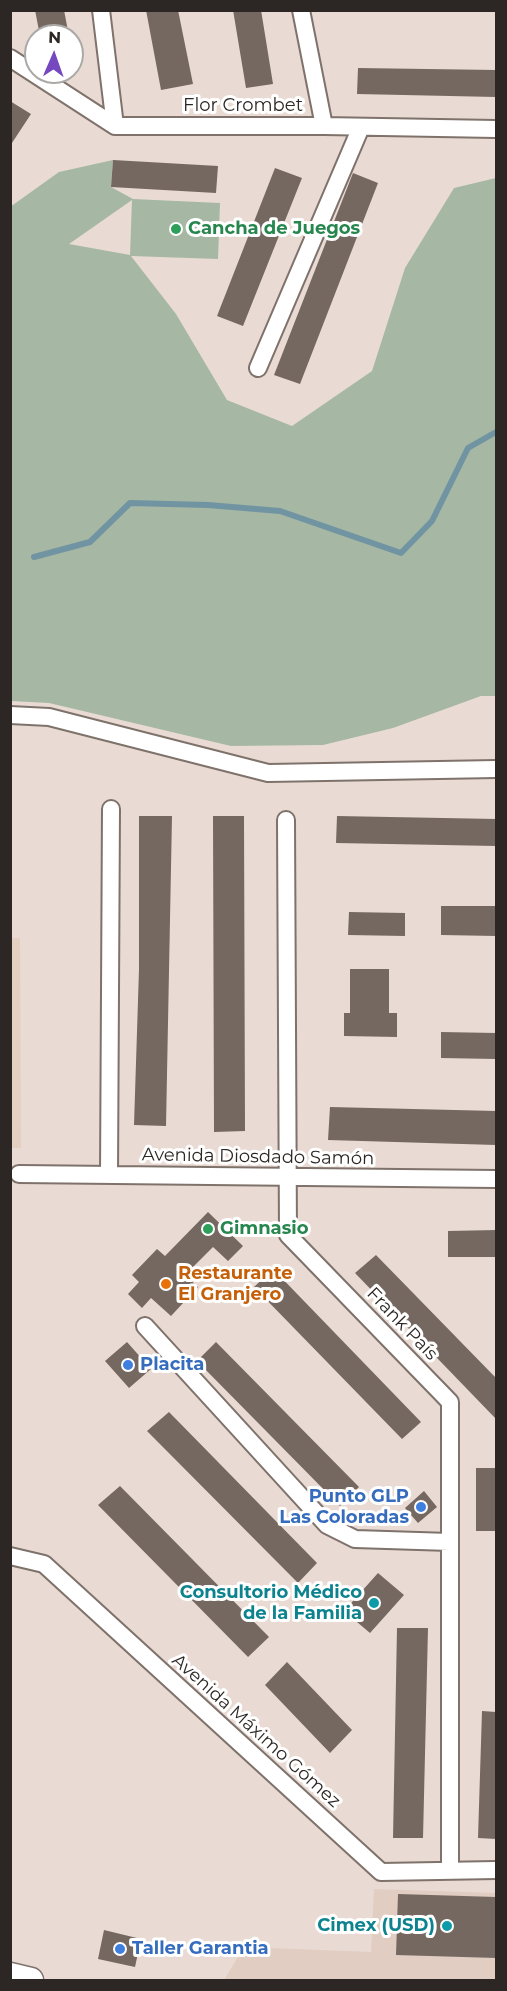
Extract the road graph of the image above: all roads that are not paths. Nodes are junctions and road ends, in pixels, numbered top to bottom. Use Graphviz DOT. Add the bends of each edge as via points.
graph roads {
  1 [pos="101,10"];
  2 [pos="301,10"];
  3 [pos="10,58"];
  4 [pos="115,126"];
  5 [pos="324,126"];
  6 [pos="361,127"];
  7 [pos="496,129"];
  8 [pos="258,368"];
  9 [pos="10,715"];
  10 [pos="496,769"];
  11 [pos="111,809"];
  12 [pos="286,820"];
  13 [pos="19,1174"];
  14 [pos="109,1175"];
  15 [pos="288,1177"];
  16 [pos="496,1179"];
  17 [pos="145,1326"];
  18 [pos="450,1542"];
  19 [pos="10,1556"];
  20 [pos="496,1870"];
  21 [pos="450,1871"];
  22 [pos="10,1975"];
  23 [pos="31,1980"];
  1 -- 4 [label="street"];
  2 -- 5 [label="street"];
  3 -- 4 [label="street"];
  4 -- 5 [label="street, Flor Crombet"];
  5 -- 6 [label="street, Flor Crombet"];
  6 -- 7 [label="street, Flor Crombet"];
  6 -- 8 [label="street"];
  9 -- 10 [label="street" via="49,717 268,772"];
  11 -- 14 [label="street"];
  12 -- 15 [label="street, Frank País"];
  13 -- 14 [label="street, Avenida Diosdado Samón"];
  14 -- 15 [label="street, Avenida Diosdado Samón"];
  15 -- 16 [label="street, Avenida Diosdado Samón"];
  15 -- 18 [label="street, Frank País" via="288,1235 450,1402"];
  17 -- 18 [label="street" via="327,1525 355,1539"];
  18 -- 21 [label="street, Frank País"];
  19 -- 21 [label="street, Avenida Máximo Gómez" via="44,1564 381,1872"];
  20 -- 21 [label="street, Avenida Máximo Gómez"];
  22 -- 23 [label="main road"];
}
